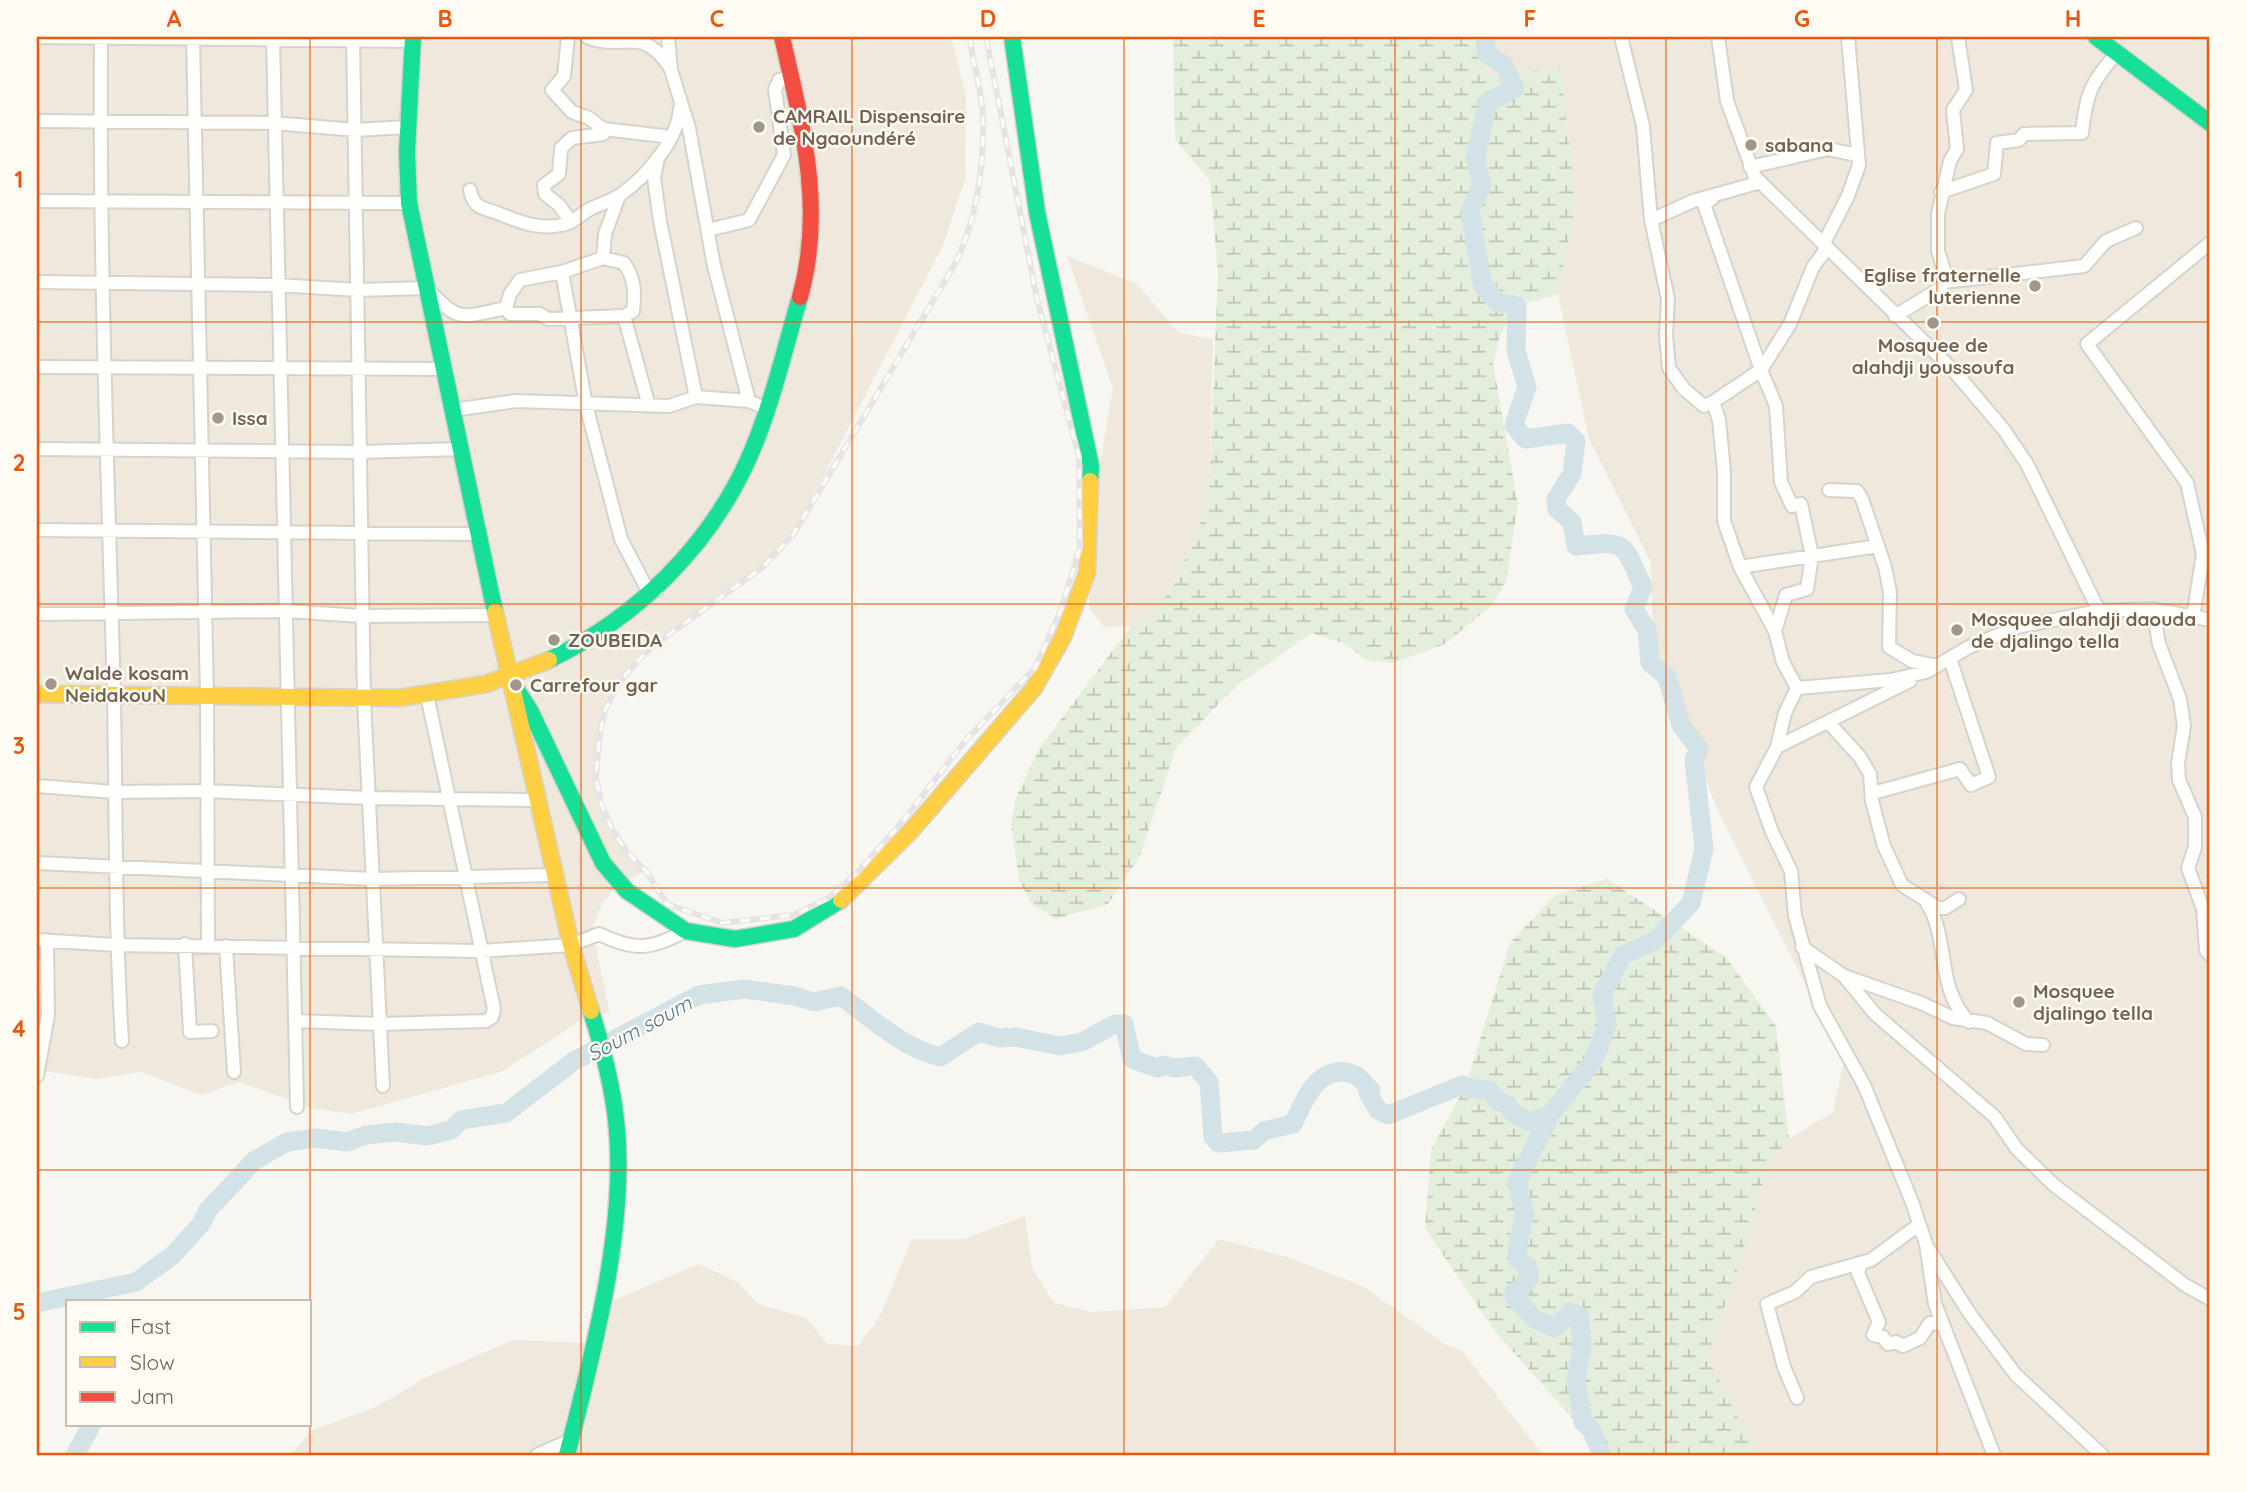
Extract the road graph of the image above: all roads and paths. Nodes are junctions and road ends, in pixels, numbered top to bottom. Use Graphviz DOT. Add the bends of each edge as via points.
graph roads {
  1 [pos="37,37"];
  2 [pos="568,37"];
  3 [pos="587,37"];
  4 [pos="668,37"];
  5 [pos="782,37"];
  6 [pos="1012,37"];
  7 [pos="1621,37"];
  8 [pos="1718,37"];
  9 [pos="1848,37"];
  10 [pos="1958,37"];
  11 [pos="101,38"];
  12 [pos="193,38"];
  13 [pos="273,38"];
  14 [pos="2100,38"];
  15 [pos="413,39"];
  16 [pos="353,40"];
  17 [pos="2117,53"];
  18 [pos="671,70"];
  19 [pos="791,78"];
  20 [pos="680,96"];
  21 [pos="37,121"];
  22 [pos="194,121"];
  23 [pos="274,122"];
  24 [pos="100,123"];
  25 [pos="2210,123"];
  26 [pos="408,127"];
  27 [pos="689,128"];
  28 [pos="355,130"];
  29 [pos="603,130"];
  30 [pos="668,140"];
  31 [pos="660,154"];
  32 [pos="1857,155"];
  33 [pos="1750,167"];
  34 [pos="1761,183"];
  35 [pos="470,190"];
  36 [pos="1941,192"];
  37 [pos="619,196"];
  38 [pos="1713,198"];
  39 [pos="37,201"];
  40 [pos="99,202"];
  41 [pos="276,202"];
  42 [pos="197,203"];
  43 [pos="409,203"];
  44 [pos="357,205"];
  45 [pos="1651,220"];
  46 [pos="571,222"];
  47 [pos="2136,228"];
  48 [pos="708,230"];
  49 [pos="1824,243"];
  50 [pos="2210,243"];
  51 [pos="603,258"];
  52 [pos="562,272"];
  53 [pos="37,282"];
  54 [pos="1944,282"];
  55 [pos="197,284"];
  56 [pos="100,285"];
  57 [pos="277,285"];
  58 [pos="427,288"];
  59 [pos="357,290"];
  60 [pos="506,307"];
  61 [pos="624,316"];
  62 [pos="1895,316"];
  63 [pos="569,320"];
  64 [pos="37,367"];
  65 [pos="280,367"];
  66 [pos="104,368"];
  67 [pos="199,369"];
  68 [pos="444,369"];
  69 [pos="357,370"];
  70 [pos="1761,370"];
  71 [pos="696,397"];
  72 [pos="749,401"];
  73 [pos="1713,402"];
  74 [pos="586,405"];
  75 [pos="649,406"];
  76 [pos="765,408"];
  77 [pos="453,410"];
  78 [pos="37,449"];
  79 [pos="461,449"];
  80 [pos="106,450"];
  81 [pos="201,450"];
  82 [pos="282,450"];
  83 [pos="360,452"];
  84 [pos="1829,490"];
  85 [pos="37,530"];
  86 [pos="109,531"];
  87 [pos="203,531"];
  88 [pos="284,532"];
  89 [pos="480,534"];
  90 [pos="362,535"];
  91 [pos="1878,545"];
  92 [pos="1812,556"];
  93 [pos="1740,568"];
  94 [pos="657,590"];
  95 [pos="2153,609"];
  96 [pos="286,611"];
  97 [pos="2099,611"];
  98 [pos="110,613"];
  99 [pos="204,613"];
  100 [pos="37,614"];
  101 [pos="496,615"];
  102 [pos="362,616"];
  103 [pos="2193,617"];
  104 [pos="2210,620"];
  105 [pos="1775,631"];
  106 [pos="1950,659"];
  107 [pos="1931,669"];
  108 [pos="511,679"];
  109 [pos="1797,688"];
  110 [pos="37,694"];
  111 [pos="428,695"];
  112 [pos="114,696"];
  113 [pos="207,696"];
  114 [pos="289,696"];
  115 [pos="365,700"];
  116 [pos="1829,723"];
  117 [pos="1777,747"];
  118 [pos="37,786"];
  119 [pos="207,791"];
  120 [pos="115,792"];
  121 [pos="290,793"];
  122 [pos="1873,793"];
  123 [pos="368,799"];
  124 [pos="450,800"];
  125 [pos="538,800"];
  126 [pos="37,863"];
  127 [pos="117,868"];
  128 [pos="208,871"];
  129 [pos="291,874"];
  130 [pos="555,875"];
  131 [pos="464,877"];
  132 [pos="372,879"];
  133 [pos="1959,899"];
  134 [pos="1925,900"];
  135 [pos="686,931"];
  136 [pos="42,940"];
  137 [pos="185,944"];
  138 [pos="208,944"];
  139 [pos="116,945"];
  140 [pos="571,945"];
  141 [pos="226,946"];
  142 [pos="293,947"];
  143 [pos="1802,947"];
  144 [pos="374,950"];
  145 [pos="480,951"];
  146 [pos="2210,955"];
  147 [pos="1844,976"];
  148 [pos="296,1021"];
  149 [pos="1969,1022"];
  150 [pos="380,1024"];
  151 [pos="212,1031"];
  152 [pos="122,1041"];
  153 [pos="2043,1045"];
  154 [pos="234,1072"];
  155 [pos="37,1076"];
  156 [pos="383,1086"];
  157 [pos="297,1107"];
  158 [pos="1921,1229"];
  159 [pos="1926,1244"];
  160 [pos="1860,1265"];
  161 [pos="2210,1299"];
  162 [pos="1942,1324"];
  163 [pos="1797,1398"];
  164 [pos="569,1448"];
  165 [pos="537,1455"];
  166 [pos="1994,1455"];
  167 [pos="2102,1455"];
  1 -- 11 [label="street"];
  2 -- 29 [label="street" via="564,76 552,90 572,112"];
  3 -- 18 [label="street" via="638,40 651,47"];
  4 -- 18 [label="street"];
  5 -- 19 [label="street"];
  6 -- 135 [label="street" via="1037,212 1091,466 1087,573 1063,637 1034,688 910,832 838,903 794,929 735,939"];
  7 -- 45 [label="street" via="1643,126"];
  8 -- 33 [label="street" via="1727,101"];
  9 -- 32 [label="street"];
  10 -- 36 [label="street" via="1966,90 1953,110 1957,149"];
  11 -- 12 [label="street"];
  11 -- 24 [label="street"];
  12 -- 13 [label="street"];
  12 -- 22 [label="street"];
  13 -- 16 [label="street"];
  13 -- 23 [label="street"];
  14 -- 17 [label="street"];
  15 -- 16 [label="street"];
  15 -- 26 [label="street"];
  16 -- 28 [label="street"];
  17 -- 25 [label="street"];
  17 -- 36 [label="street" via="2092,81 2082,133 2024,134 1997,143 1994,174"];
  18 -- 20 [label="street"];
  19 -- 48 [label="street" via="779,80 775,90 784,155 749,220"];
  19 -- 76 [label="street" via="813,172 813,230 805,281"];
  20 -- 27 [label="street"];
  20 -- 30 [label="street" via="679,123"];
  21 -- 24 [label="street"];
  22 -- 23 [label="street"];
  22 -- 24 [label="street"];
  22 -- 42 [label="street"];
  23 -- 28 [label="street"];
  23 -- 41 [label="street"];
  24 -- 40 [label="street"];
  26 -- 28 [label="street"];
  26 -- 43 [label="street"];
  27 -- 31 [label="street"];
  27 -- 48 [label="street"];
  28 -- 44 [label="street"];
  29 -- 30 [label="street"];
  29 -- 46 [label="street" via="603,134 572,138 561,148 559,174 544,185 545,194"];
  30 -- 31 [label="street"];
  31 -- 37 [label="street"];
  31 -- 71 [label="street" via="655,190"];
  32 -- 33 [label="street" via="1828,149"];
  32 -- 49 [label="street" via="1852,186"];
  33 -- 34 [label="street"];
  34 -- 38 [label="street"];
  34 -- 49 [label="street"];
  35 -- 46 [label="street" via="472,203 481,209 527,226"];
  36 -- 54 [label="street" via="1936,229"];
  37 -- 46 [label="street"];
  37 -- 51 [label="street" via="605,234"];
  38 -- 45 [label="street" via="1693,201"];
  38 -- 70 [label="street" via="1704,204"];
  39 -- 40 [label="street"];
  40 -- 42 [label="street"];
  40 -- 56 [label="street"];
  41 -- 42 [label="street"];
  41 -- 44 [label="street"];
  41 -- 57 [label="street"];
  42 -- 55 [label="street"];
  43 -- 44 [label="street"];
  43 -- 58 [label="street"];
  44 -- 59 [label="street"];
  45 -- 73 [label="street" via="1668,299 1669,368 1704,406"];
  47 -- 54 [label="street" via="2106,241 2084,266"];
  48 -- 72 [label="street"];
  49 -- 62 [label="street"];
  49 -- 70 [label="street" via="1825,251 1813,267 1790,324"];
  50 -- 103 [label="street" via="2087,344 2187,483 2203,554"];
  51 -- 52 [label="street"];
  51 -- 61 [label="street" via="624,263 632,274 633,311"];
  52 -- 60 [label="street" via="520,280"];
  52 -- 63 [label="street"];
  53 -- 56 [label="street"];
  54 -- 62 [label="street"];
  55 -- 56 [label="street"];
  55 -- 57 [label="street"];
  55 -- 67 [label="street"];
  56 -- 66 [label="street"];
  57 -- 59 [label="street"];
  57 -- 65 [label="street"];
  58 -- 59 [label="street"];
  58 -- 60 [label="street" via="460,317"];
  58 -- 68 [label="street"];
  59 -- 69 [label="street"];
  60 -- 63 [label="street" via="510,314"];
  61 -- 63 [label="street"];
  61 -- 75 [label="street"];
  62 -- 97 [label="street" via="1954,371 2004,430 2027,464"];
  63 -- 74 [label="street"];
  64 -- 66 [label="street"];
  65 -- 67 [label="street"];
  65 -- 69 [label="street"];
  65 -- 82 [label="street"];
  66 -- 67 [label="street"];
  66 -- 80 [label="street"];
  67 -- 81 [label="street"];
  68 -- 69 [label="street"];
  68 -- 77 [label="street"];
  69 -- 83 [label="street"];
  70 -- 73 [label="street"];
  70 -- 92 [label="street" via="1776,406 1781,482 1792,506 1801,504"];
  71 -- 72 [label="street"];
  71 -- 75 [label="street" via="669,406"];
  72 -- 76 [label="street"];
  73 -- 93 [label="street" via="1724,471 1724,521"];
  74 -- 75 [label="street"];
  74 -- 77 [label="street" via="516,401"];
  74 -- 94 [label="street" via="621,539 646,587"];
  76 -- 94 [label="street" via="743,471 687,557"];
  77 -- 79 [label="street"];
  78 -- 80 [label="street"];
  79 -- 83 [label="street"];
  79 -- 89 [label="street"];
  80 -- 81 [label="street"];
  80 -- 86 [label="street"];
  81 -- 82 [label="street"];
  81 -- 87 [label="street"];
  82 -- 83 [label="street"];
  82 -- 88 [label="street"];
  83 -- 90 [label="street"];
  84 -- 91 [label="street" via="1857,491"];
  85 -- 86 [label="street"];
  86 -- 87 [label="street"];
  86 -- 98 [label="street"];
  87 -- 88 [label="street"];
  87 -- 99 [label="street"];
  88 -- 90 [label="street"];
  88 -- 96 [label="street"];
  89 -- 90 [label="street"];
  89 -- 101 [label="street"];
  90 -- 102 [label="street"];
  91 -- 92 [label="street"];
  91 -- 107 [label="street" via="1890,592 1888,645"];
  92 -- 93 [label="street"];
  92 -- 105 [label="street" via="1807,589 1786,595"];
  93 -- 105 [label="street"];
  94 -- 108 [label="street" via="597,636"];
  95 -- 97 [label="street"];
  95 -- 103 [label="street"];
  95 -- 146 [label="street" via="2159,644 2180,699 2184,726 2179,780 2196,817 2195,847 2188,868 2203,909"];
  96 -- 99 [label="street"];
  96 -- 102 [label="street"];
  96 -- 114 [label="street"];
  97 -- 106 [label="street" via="2017,627"];
  98 -- 99 [label="street"];
  98 -- 100 [label="street"];
  98 -- 112 [label="street"];
  99 -- 113 [label="street"];
  101 -- 102 [label="street"];
  101 -- 108 [label="street"];
  102 -- 115 [label="street"];
  103 -- 104 [label="street"];
  105 -- 109 [label="street" via="1783,662"];
  106 -- 107 [label="street"];
  106 -- 122 [label="street" via="1989,777 1971,785 1960,769"];
  107 -- 109 [label="street" via="1891,680"];
  107 -- 116 [label="street"];
  108 -- 111 [label="street"];
  108 -- 125 [label="street"];
  108 -- 135 [label="street" via="603,863 626,891"];
  109 -- 117 [label="street"];
  110 -- 112 [label="street"];
  111 -- 115 [label="street"];
  111 -- 124 [label="street"];
  112 -- 113 [label="street"];
  112 -- 120 [label="street"];
  113 -- 114 [label="street"];
  113 -- 119 [label="street"];
  114 -- 115 [label="street"];
  114 -- 121 [label="street"];
  115 -- 123 [label="street"];
  116 -- 117 [label="street"];
  116 -- 122 [label="street" via="1866,766"];
  117 -- 143 [label="street" via="1756,787 1791,871"];
  118 -- 120 [label="street"];
  119 -- 120 [label="street"];
  119 -- 121 [label="street"];
  119 -- 128 [label="street"];
  120 -- 127 [label="street"];
  121 -- 123 [label="street"];
  121 -- 129 [label="street"];
  122 -- 134 [label="street" via="1884,846 1899,880"];
  123 -- 124 [label="street"];
  123 -- 132 [label="street"];
  124 -- 125 [label="street"];
  124 -- 131 [label="street"];
  125 -- 130 [label="street"];
  126 -- 127 [label="street"];
  127 -- 128 [label="street"];
  127 -- 139 [label="street"];
  128 -- 129 [label="street"];
  128 -- 138 [label="street"];
  129 -- 132 [label="street"];
  129 -- 142 [label="street"];
  130 -- 131 [label="street"];
  130 -- 140 [label="street"];
  131 -- 132 [label="street"];
  131 -- 145 [label="street"];
  132 -- 144 [label="street"];
  133 -- 134 [label="street" via="1945,908"];
  134 -- 149 [label="street" via="1933,914 1948,988"];
  135 -- 140 [label="street" via="653,947 626,947 599,934"];
  136 -- 139 [label="street"];
  136 -- 155 [label="street" via="48,1015"];
  137 -- 138 [label="street"];
  137 -- 139 [label="street"];
  137 -- 151 [label="street" via="190,1031"];
  138 -- 141 [label="street"];
  139 -- 152 [label="street"];
  140 -- 145 [label="street"];
  140 -- 164 [label="street" via="601,1041 616,1121 617,1198 594,1347"];
  141 -- 142 [label="street"];
  141 -- 154 [label="street"];
  142 -- 144 [label="street"];
  142 -- 148 [label="street"];
  143 -- 147 [label="street"];
  143 -- 158 [label="street" via="1820,1006 1864,1085"];
  144 -- 145 [label="street"];
  144 -- 150 [label="street"];
  145 -- 150 [label="street" via="492,1017 486,1021"];
  147 -- 149 [label="street"];
  147 -- 161 [label="street" via="1875,1013 1995,1117 2016,1148 2054,1185"];
  148 -- 150 [label="street"];
  148 -- 157 [label="street"];
  149 -- 153 [label="street" via="1987,1023 2026,1044"];
  150 -- 156 [label="street"];
  158 -- 159 [label="street"];
  158 -- 160 [label="street" via="1913,1229"];
  159 -- 162 [label="street"];
  159 -- 167 [label="street" via="2016,1375"];
  160 -- 162 [label="street" via="1858,1273 1879,1322 1873,1335 1902,1346 1920,1338 1930,1323"];
  160 -- 163 [label="street" via="1811,1277 1795,1292 1767,1304"];
  162 -- 166 [label="street"];
  164 -- 165 [label="street"];
}
